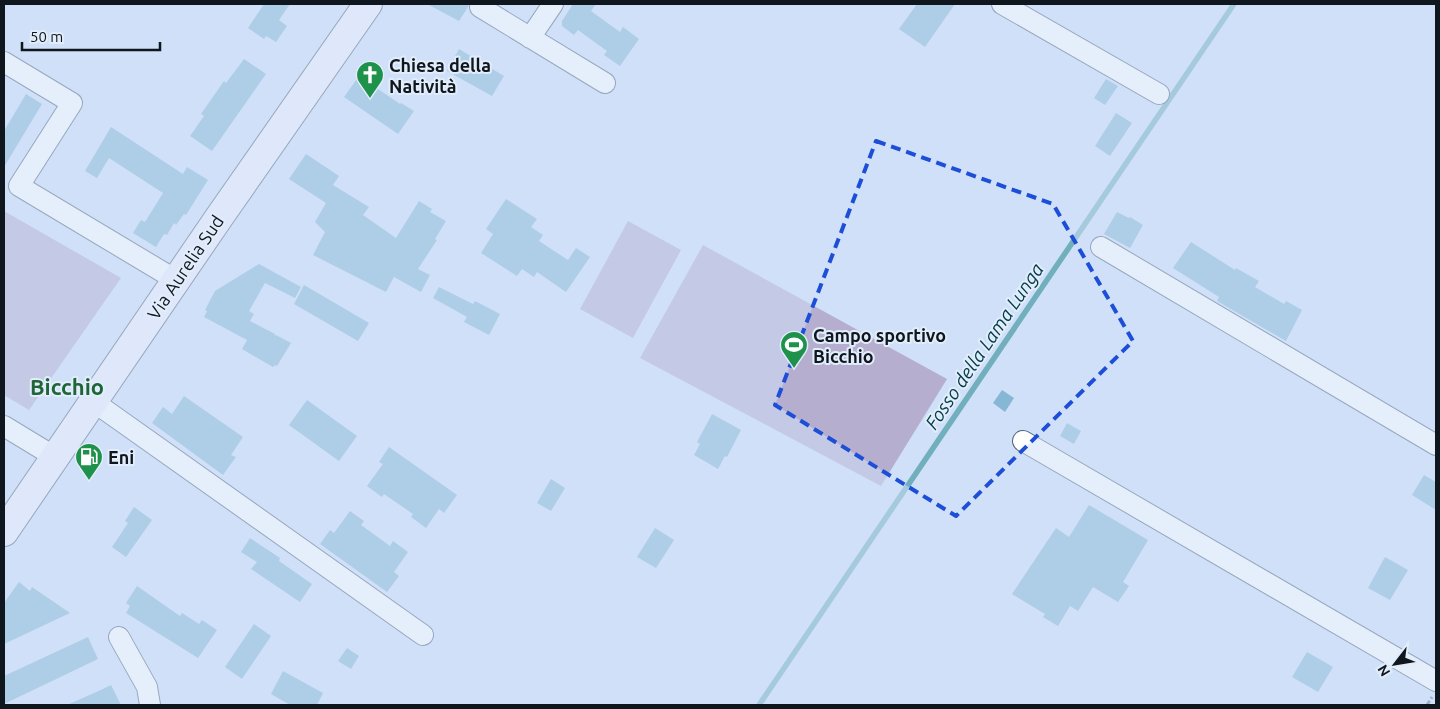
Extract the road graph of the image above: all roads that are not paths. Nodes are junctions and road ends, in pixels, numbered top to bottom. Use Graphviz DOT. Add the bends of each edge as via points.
graph roads {
  1 [pos="368,4"];
  2 [pos="554,4"];
  3 [pos="1002,4"];
  4 [pos="480,7"];
  5 [pos="530,38"];
  6 [pos="4,62"];
  7 [pos="605,83"];
  8 [pos="1159,94"];
  9 [pos="1101,247"];
  10 [pos="176,280"];
  11 [pos="94,402"];
  12 [pos="4,426"];
  13 [pos="1023,440"];
  14 [pos="1436,445"];
  15 [pos="55,457"];
  16 [pos="4,532"];
  17 [pos="423,635"];
  18 [pos="119,637"];
  19 [pos="1436,681"];
  20 [pos="150,705"];
  1 -- 10 [label="main road, Via Aurelia Sud"];
  2 -- 5 [label="street"];
  3 -- 8 [label="street"];
  4 -- 5 [label="street"];
  5 -- 7 [label="street"];
  6 -- 10 [label="street" via="72,103 19,186"];
  9 -- 14 [label="street"];
  10 -- 11 [label="main road, Via Aurelia Sud"];
  11 -- 15 [label="main road, Via Aurelia Sud"];
  11 -- 17 [label="street"];
  12 -- 15 [label="street"];
  13 -- 19 [label="street"];
  15 -- 16 [label="main road, Via Aurelia Sud"];
  18 -- 20 [label="street" via="147,687"];
}
